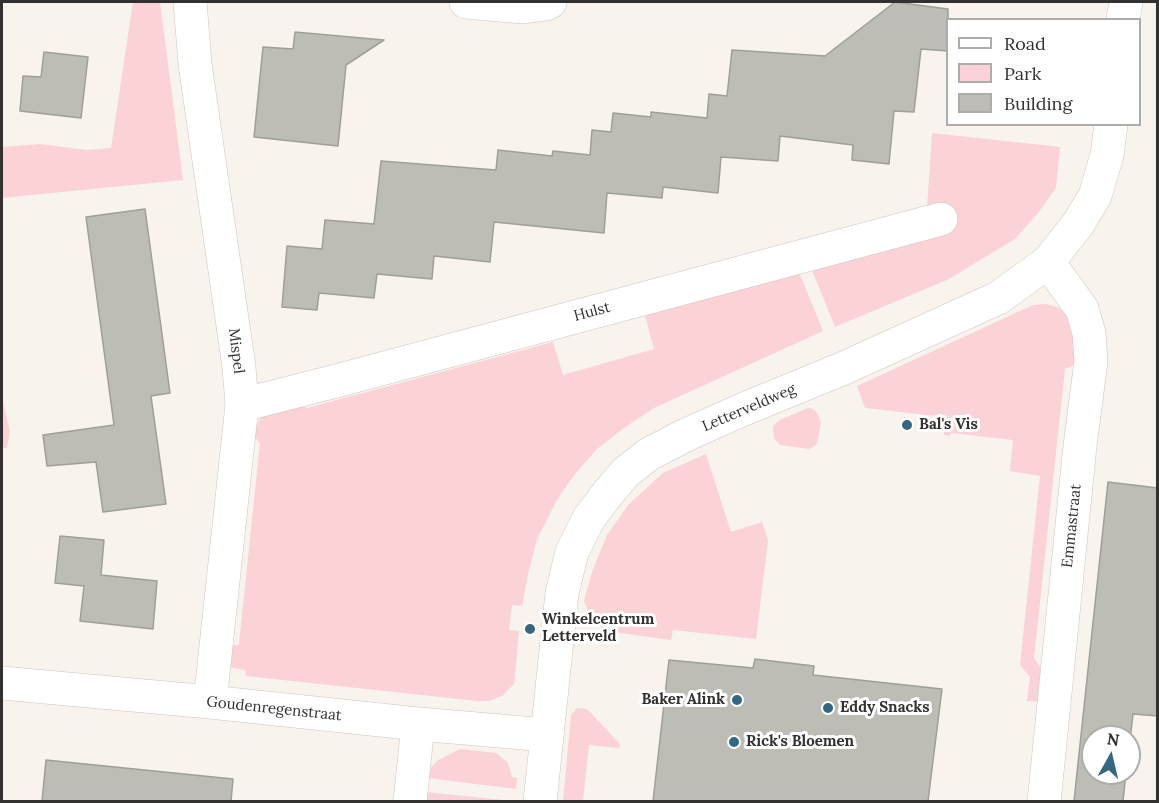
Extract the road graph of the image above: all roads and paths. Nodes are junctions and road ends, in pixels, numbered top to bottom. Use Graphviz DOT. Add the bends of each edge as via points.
graph roads {
  1 [pos="190,2"];
  2 [pos="466,2"];
  3 [pos="550,2"];
  4 [pos="1126,2"];
  5 [pos="1124,18"];
  6 [pos="1111,126"];
  7 [pos="941,219"];
  8 [pos="1048,262"];
  9 [pos="242,405"];
  10 [pos="2,683"];
  11 [pos="210,702"];
  12 [pos="418,724"];
  13 [pos="547,735"];
  14 [pos="410,801"];
  15 [pos="540,801"];
  16 [pos="1044,801"];
  1 -- 9 [label="street, Mispel"];
  2 -- 3 [label="street" via="523,7"];
  4 -- 5 [label="street"];
  6 -- 8 [label="street, Letterveldweg" via="1095,196"];
  7 -- 9 [label="street, Hulst"];
  8 -- 13 [label="street, Letterveldweg" via="998,298 688,434 649,454 626,472 589,518 572,552 562,594"];
  8 -- 16 [label="street, Emmastraat" via="1082,309 1091,361"];
  9 -- 11 [label="street, Mispel"];
  10 -- 11 [label="street, Goudenregenstraat"];
  11 -- 12 [label="street, Goudenregenstraat"];
  12 -- 13 [label="street, Goudenregenstraat"];
  12 -- 14 [label="street"];
  13 -- 15 [label="street, Letterveldweg"];
}
